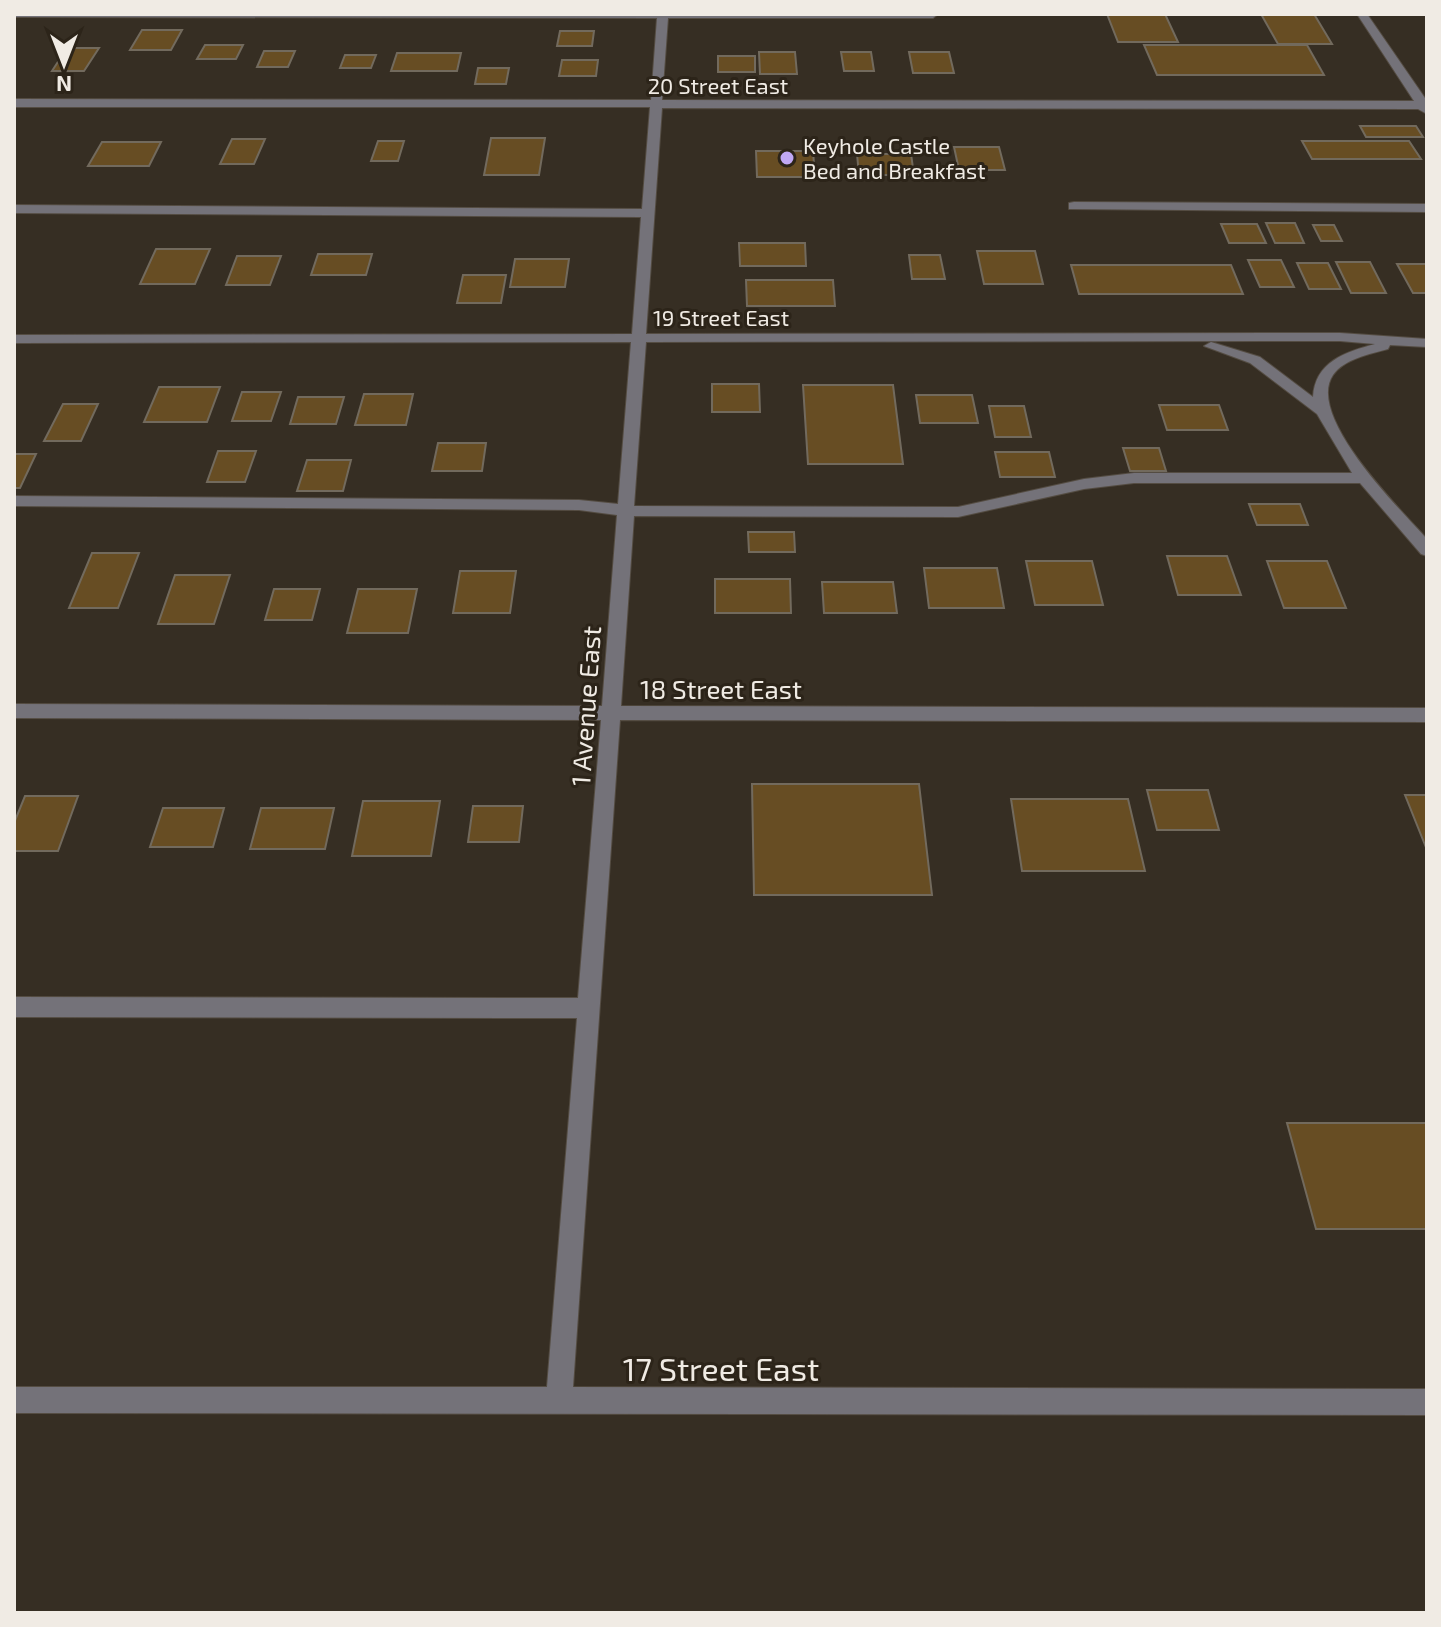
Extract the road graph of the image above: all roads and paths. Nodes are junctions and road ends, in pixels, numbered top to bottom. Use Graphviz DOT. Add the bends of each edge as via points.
graph roads {
  1 [pos="14,14"];
  2 [pos="1362,14"];
  3 [pos="663,15"];
  4 [pos="933,15"];
  5 [pos="14,103"];
  6 [pos="656,105"];
  7 [pos="1425,107"];
  8 [pos="1074,206"];
  9 [pos="1427,208"];
  10 [pos="14,209"];
  11 [pos="646,213"];
  12 [pos="1427,337"];
  13 [pos="14,339"];
  14 [pos="639,339"];
  15 [pos="1181,339"];
  16 [pos="1396,342"];
  17 [pos="1427,343"];
  18 [pos="1320,410"];
  19 [pos="1366,478"];
  20 [pos="14,501"];
  21 [pos="627,511"];
  22 [pos="1427,550"];
  23 [pos="14,711"];
  24 [pos="610,714"];
  25 [pos="1426,715"];
  26 [pos="14,1007"];
  27 [pos="588,1008"];
  28 [pos="14,1400"];
  29 [pos="559,1401"];
  30 [pos="1427,1402"];
  1 -- 3 [label="street"];
  2 -- 7 [label="street"];
  3 -- 4 [label="street"];
  3 -- 6 [label="street, 1 Avenue East"];
  5 -- 6 [label="street, 20 Street East"];
  6 -- 7 [label="street, 20 Street East"];
  6 -- 11 [label="street, 1 Avenue East"];
  8 -- 9 [label="street"];
  10 -- 11 [label="street"];
  11 -- 14 [label="street, 1 Avenue East"];
  12 -- 16 [label="street"];
  13 -- 14 [label="street, 19 Street East"];
  14 -- 15 [label="street, 19 Street East"];
  14 -- 21 [label="street, 1 Avenue East"];
  15 -- 16 [label="street, 19 Street East" via="1340,337"];
  15 -- 18 [label="street" via="1255,360"];
  16 -- 17 [label="street, 19 Street East"];
  16 -- 18 [label="street" via="1334,365 1318,391"];
  18 -- 19 [label="street"];
  19 -- 21 [label="street" via="1132,478 958,512"];
  19 -- 22 [label="street"];
  20 -- 21 [label="street" via="579,505"];
  21 -- 24 [label="street, 1 Avenue East"];
  23 -- 24 [label="street, 18 Street East"];
  24 -- 25 [label="street, 18 Street East"];
  24 -- 27 [label="street, 1 Avenue East"];
  26 -- 27 [label="street"];
  27 -- 29 [label="street, 1 Avenue East"];
  28 -- 29 [label="street, 17 Street East"];
  29 -- 30 [label="street, 17 Street East"];
}
